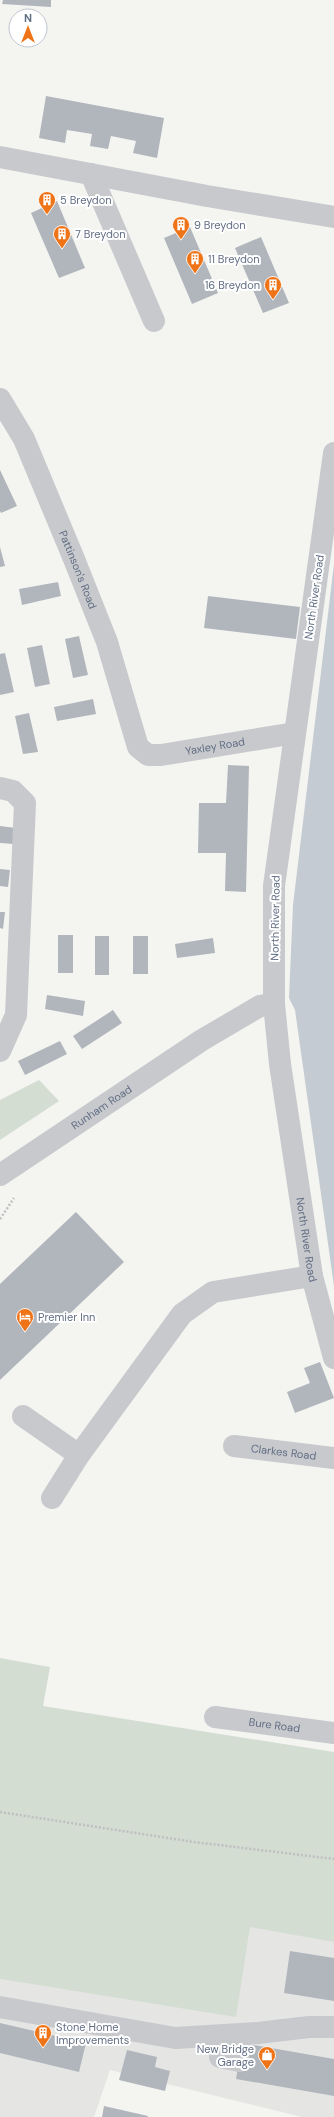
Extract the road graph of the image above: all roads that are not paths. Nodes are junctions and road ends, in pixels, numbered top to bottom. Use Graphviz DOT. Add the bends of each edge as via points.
graph roads {
  1 [pos="0,157"];
  2 [pos="91,174"];
  3 [pos="334,218"];
  4 [pos="154,321"];
  5 [pos="0,399"];
  6 [pos="334,454"];
  7 [pos="295,733"];
  8 [pos="138,747"];
  9 [pos="0,788"];
  10 [pos="274,1004"];
  11 [pos="0,1051"];
  12 [pos="0,1176"];
  13 [pos="312,1276"];
  14 [pos="334,1358"];
  15 [pos="23,1416"];
  16 [pos="234,1446"];
  17 [pos="79,1455"];
  18 [pos="334,1458"];
  19 [pos="52,1498"];
  20 [pos="215,1717"];
  21 [pos="334,1733"];
  22 [pos="0,2007"];
  23 [pos="334,2027"];
  1 -- 2 [label="street"];
  2 -- 3 [label="street"];
  2 -- 4 [label="street"];
  5 -- 8 [label="street, Pattinson's Road" via="24,439 83,580 107,642"];
  6 -- 7 [label="street, North River Road"];
  7 -- 8 [label="street, Yaxley Road" via="161,755 148,755"];
  7 -- 10 [label="street, North River Road" via="274,886"];
  9 -- 11 [label="street" via="13,791 25,803 16,1015"];
  10 -- 12 [label="street, Runham Road" via="260,1006 202,1040"];
  10 -- 13 [label="street, North River Road" via="280,1064"];
  13 -- 14 [label="street, North River Road"];
  13 -- 17 [label="street" via="213,1292 182,1314"];
  15 -- 17 [label="street"];
  16 -- 18 [label="street, Clarkes Road"];
  17 -- 19 [label="street"];
  20 -- 21 [label="street, Bure Road"];
  22 -- 23 [label="street" via="176,2038"];
}
